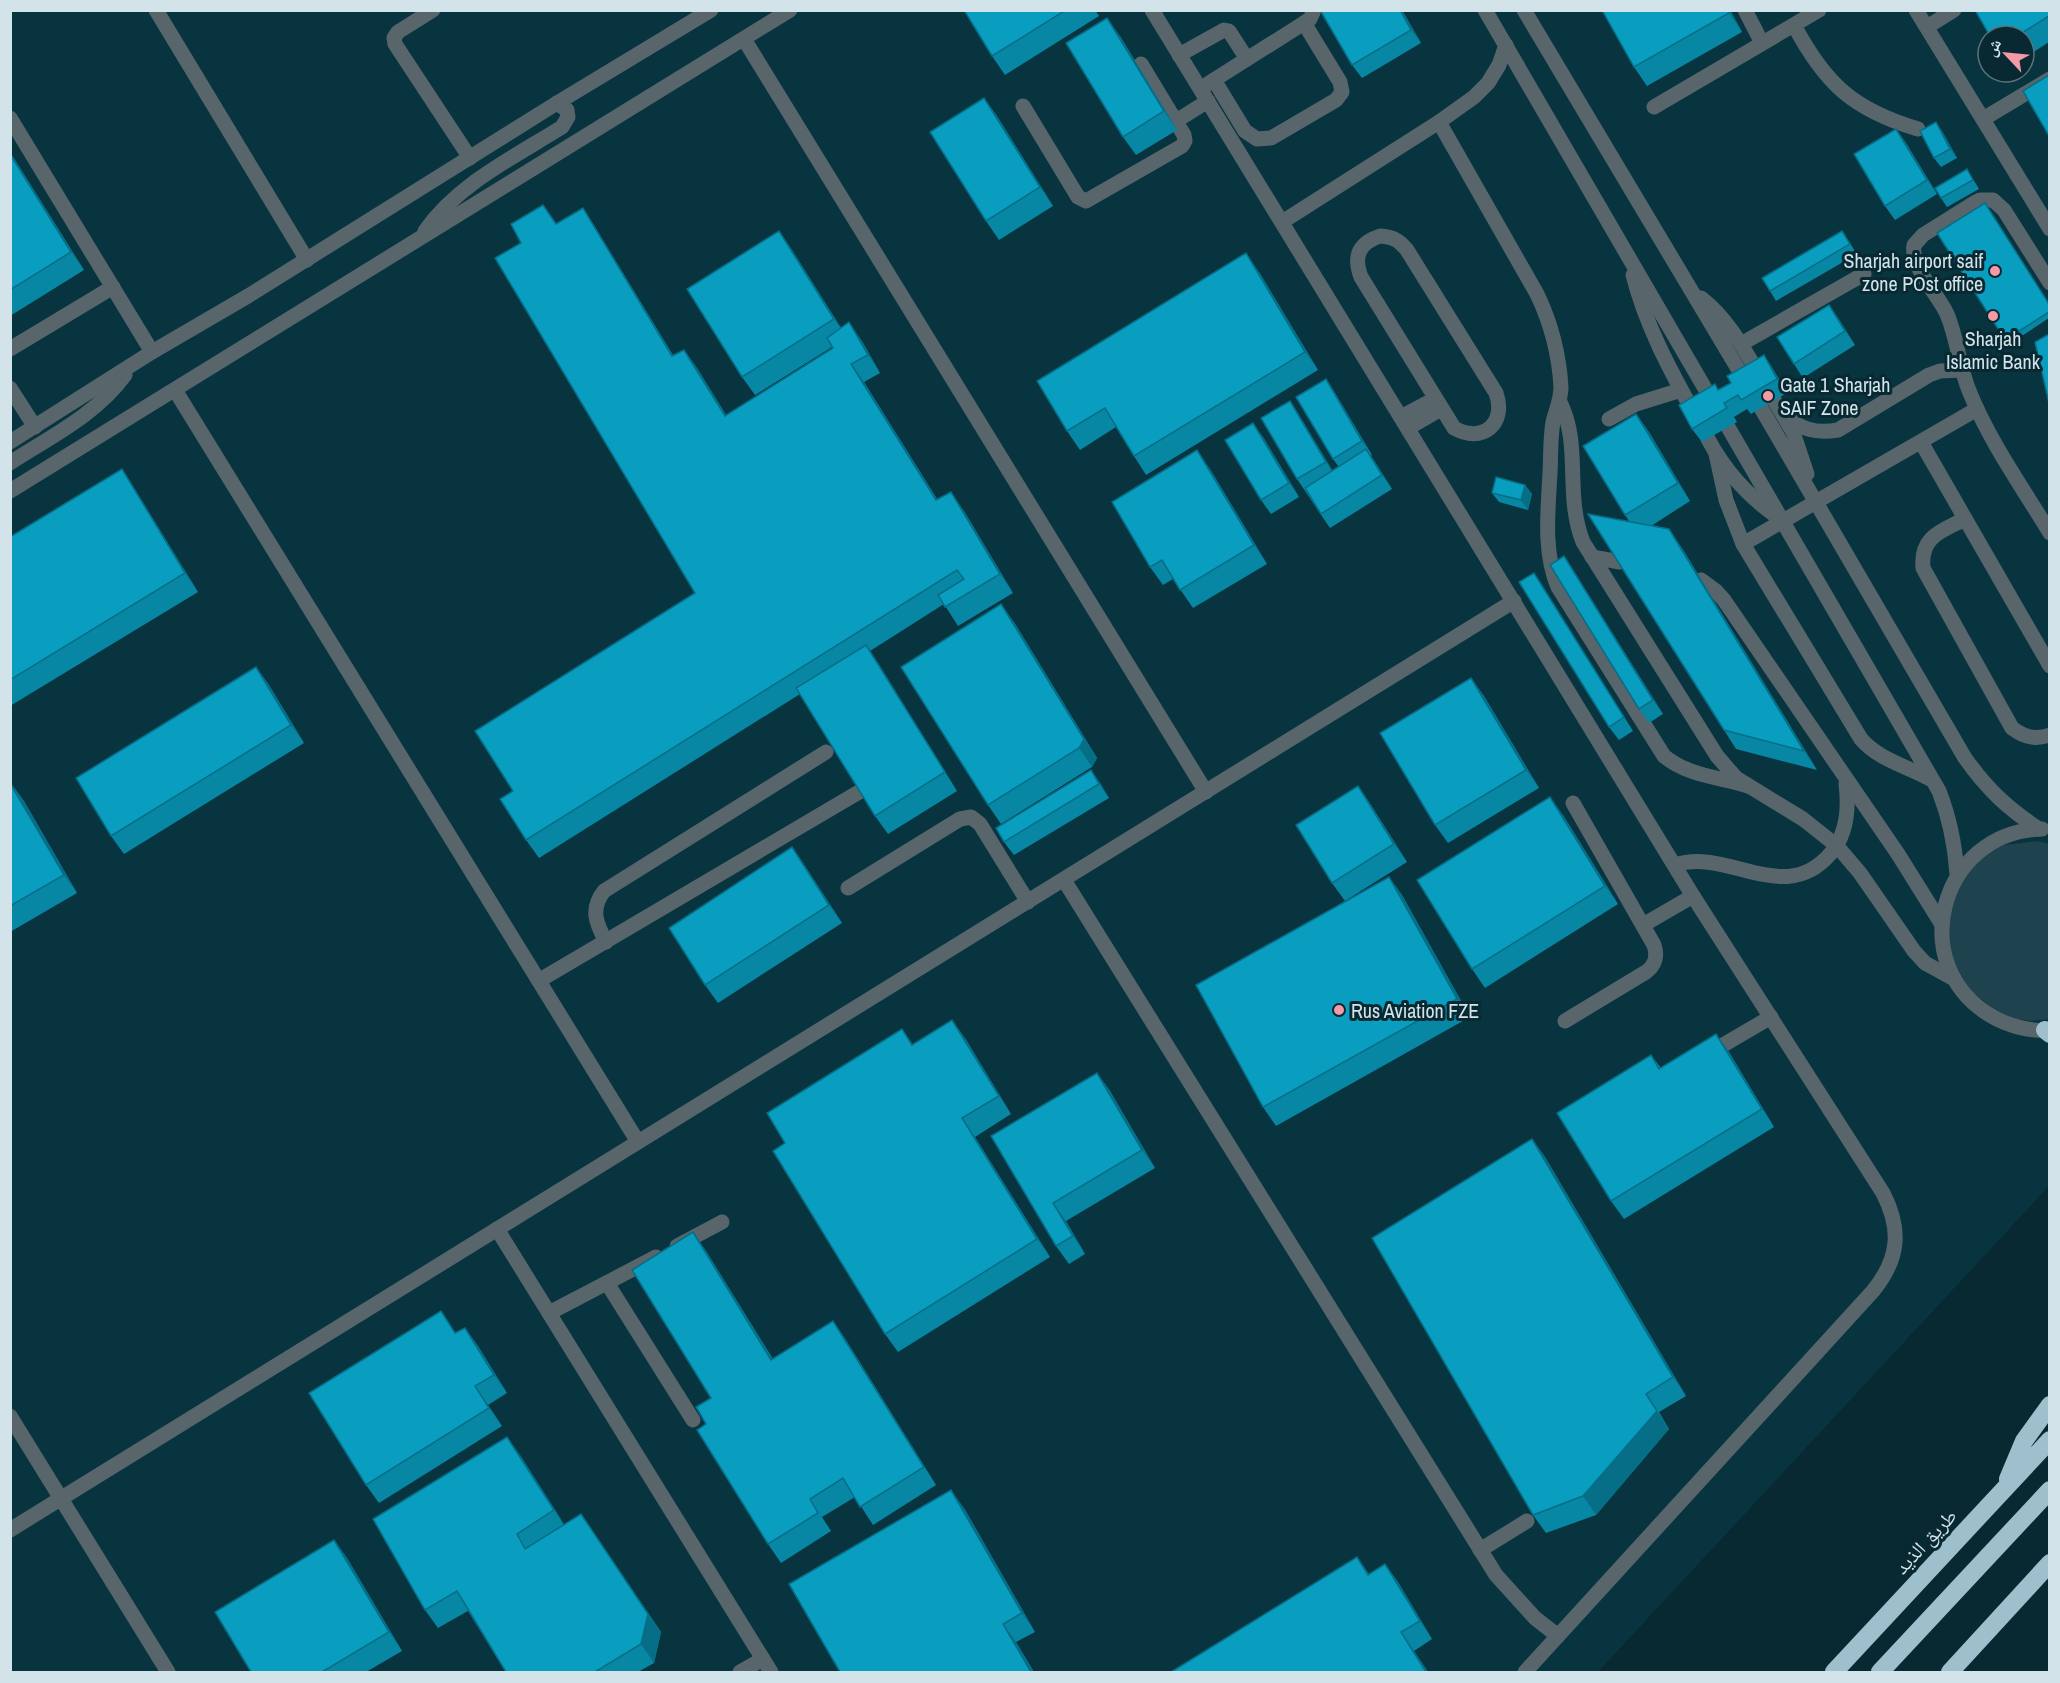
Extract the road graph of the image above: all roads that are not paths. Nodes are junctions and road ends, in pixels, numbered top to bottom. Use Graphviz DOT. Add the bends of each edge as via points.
graph roads {
  1 [pos="156,10"];
  2 [pos="433,10"];
  3 [pos="711,10"];
  4 [pos="790,10"];
  5 [pos="1152,10"];
  6 [pos="1314,10"];
  7 [pos="1485,10"];
  8 [pos="1524,10"];
  9 [pos="1744,10"];
  10 [pos="1916,10"];
  11 [pos="1954,10"];
  12 [pos="1814,12"];
  13 [pos="1304,23"];
  14 [pos="1794,25"];
  15 [pos="1927,27"];
  16 [pos="744,39"];
  17 [pos="1762,44"];
  18 [pos="1506,45"];
  19 [pos="1179,55"];
  20 [pos="1247,59"];
  21 [pos="1141,64"];
  22 [pos="2049,78"];
  23 [pos="1214,80"];
  24 [pos="1204,95"];
  25 [pos="557,103"];
  26 [pos="1023,106"];
  27 [pos="1654,106"];
  28 [pos="10,118"];
  29 [pos="1983,119"];
  30 [pos="1176,121"];
  31 [pos="1439,122"];
  32 [pos="1918,129"];
  33 [pos="470,158"];
  34 [pos="2045,211"];
  35 [pos="1282,222"];
  36 [pos="2049,229"];
  37 [pos="419,239"];
  38 [pos="1628,255"];
  39 [pos="307,260"];
  40 [pos="1864,274"];
  41 [pos="2049,283"];
  42 [pos="113,287"];
  43 [pos="1692,292"];
  44 [pos="1741,344"];
  45 [pos="10,349"];
  46 [pos="153,352"];
  47 [pos="132,366"];
  48 [pos="1961,370"];
  49 [pos="1760,376"];
  50 [pos="1747,384"];
  51 [pos="10,388"];
  52 [pos="175,390"];
  53 [pos="1682,390"];
  54 [pos="1560,402"];
  55 [pos="1438,404"];
  56 [pos="1714,404"];
  57 [pos="1773,407"];
  58 [pos="1977,409"];
  59 [pos="1695,415"];
  60 [pos="1609,419"];
  61 [pos="1405,423"];
  62 [pos="35,427"];
  63 [pos="1728,428"];
  64 [pos="1708,439"];
  65 [pos="1921,441"];
  66 [pos="10,442"];
  67 [pos="1716,454"];
  68 [pos="10,463"];
  69 [pos="10,491"];
  70 [pos="1817,502"];
  71 [pos="1965,519"];
  72 [pos="1783,522"];
  73 [pos="2049,533"];
  74 [pos="1743,544"];
  75 [pos="1592,556"];
  76 [pos="1620,562"];
  77 [pos="1701,580"];
  78 [pos="1514,601"];
  79 [pos="2049,666"];
  80 [pos="2049,735"];
  81 [pos="826,752"];
  82 [pos="1932,780"];
  83 [pos="1846,781"];
  84 [pos="1748,786"];
  85 [pos="859,792"];
  86 [pos="1206,792"];
  87 [pos="1573,803"];
  88 [pos="2044,829"];
  89 [pos="1837,846"];
  90 [pos="1675,865"];
  91 [pos="1958,874"];
  92 [pos="1064,880"];
  93 [pos="848,888"];
  94 [pos="1693,896"];
  95 [pos="1028,902"];
  96 [pos="1941,923"];
  97 [pos="1643,925"];
  98 [pos="606,942"];
  99 [pos="1954,979"];
  100 [pos="540,981"];
  101 [pos="1771,1017"];
  102 [pos="1565,1021"];
  103 [pos="2048,1032"];
  104 [pos="1695,1061"];
  105 [pos="638,1142"];
  106 [pos="722,1222"];
  107 [pos="497,1229"];
  108 [pos="607,1283"];
  109 [pos="549,1313"];
  110 [pos="2049,1406"];
  111 [pos="10,1416"];
  112 [pos="693,1420"];
  113 [pos="2049,1440"];
  114 [pos="2005,1487"];
  115 [pos="2049,1490"];
  116 [pos="62,1499"];
  117 [pos="1527,1521"];
  118 [pos="10,1530"];
  119 [pos="1480,1550"];
  120 [pos="2049,1563"];
  121 [pos="2049,1568"];
  122 [pos="2034,1582"];
  123 [pos="1558,1636"];
  124 [pos="762,1659"];
  125 [pos="168,1672"];
  126 [pos="740,1672"];
  127 [pos="771,1672"];
  128 [pos="1525,1672"];
  129 [pos="1833,1672"];
  130 [pos="1880,1672"];
  131 [pos="1950,1672"];
  1 -- 39 [label="street"];
  2 -- 33 [label="street" via="398,32 395,44"];
  3 -- 25 [label="street"];
  4 -- 16 [label="street"];
  5 -- 19 [label="street"];
  6 -- 13 [label="street"];
  7 -- 18 [label="street"];
  8 -- 43 [label="street"];
  9 -- 17 [label="street"];
  10 -- 15 [label="street"];
  11 -- 15 [label="street"];
  12 -- 14 [label="street"];
  13 -- 20 [label="street"];
  13 -- 23 [label="street" via="1340,82 1342,92 1336,100 1271,138 1257,139 1245,131"];
  14 -- 17 [label="street"];
  14 -- 32 [label="street" via="1819,67 1845,94 1875,113"];
  15 -- 29 [label="street"];
  16 -- 37 [label="street"];
  16 -- 86 [label="street"];
  17 -- 27 [label="street"];
  18 -- 31 [label="street" via="1488,83"];
  18 -- 38 [label="street"];
  19 -- 20 [label="street" via="1224,30 1229,31"];
  19 -- 24 [label="street"];
  20 -- 23 [label="street"];
  21 -- 30 [label="street"];
  22 -- 29 [label="street"];
  23 -- 24 [label="street"];
  24 -- 30 [label="street"];
  24 -- 35 [label="street"];
  25 -- 33 [label="street"];
  25 -- 37 [label="street" via="567,110 562,127 460,193"];
  26 -- 30 [label="street" via="1083,201 1182,146 1185,138"];
  28 -- 42 [label="street"];
  29 -- 34 [label="street"];
  31 -- 35 [label="street"];
  31 -- 54 [label="street" via="1550,320"];
  33 -- 39 [label="street"];
  34 -- 36 [label="street"];
  35 -- 61 [label="street"];
  37 -- 52 [label="street"];
  38 -- 53 [label="street" via="1649,325"];
  38 -- 56 [label="street"];
  39 -- 46 [label="street"];
  40 -- 44 [label="street"];
  41 -- 48 [label="street" via="1994,200 1980,200 1918,239 1914,259 1945,311"];
  42 -- 45 [label="street"];
  42 -- 46 [label="street"];
  43 -- 44 [label="street" via="1721,317"];
  43 -- 50 [label="street"];
  44 -- 49 [label="street"];
  46 -- 47 [label="street"];
  47 -- 62 [label="street"];
  47 -- 68 [label="street" via="93,408"];
  48 -- 57 [label="street" via="1929,375 1838,430 1810,431 1795,425"];
  48 -- 58 [label="street"];
  51 -- 62 [label="street"];
  52 -- 69 [label="street"];
  52 -- 100 [label="street"];
  53 -- 59 [label="street"];
  53 -- 60 [label="street" via="1636,404"];
  54 -- 75 [label="street" via="1570,429 1577,527"];
  54 -- 84 [label="street" via="1553,423 1548,512 1550,560 1557,587 1664,756 1687,771"];
  55 -- 55 [label="street" via="1454,428 1474,434 1493,424 1499,403 1407,250 1391,237 1380,236 1362,247 1357,266"];
  55 -- 61 [label="street"];
  57 -- 70 [label="street"];
  57 -- 70 [label="street" via="1800,451"];
  58 -- 65 [label="street"];
  58 -- 73 [label="street"];
  61 -- 78 [label="street"];
  62 -- 66 [label="street"];
  63 -- 72 [label="street"];
  64 -- 67 [label="street"];
  65 -- 70 [label="street"];
  65 -- 71 [label="street"];
  67 -- 72 [label="street" via="1744,488"];
  67 -- 74 [label="street" via="1726,500"];
  70 -- 72 [label="street"];
  70 -- 88 [label="street" via="1965,758 1997,798 2017,815"];
  71 -- 79 [label="street"];
  71 -- 80 [label="street" via="1930,539 1922,557 1923,567 2012,728 2029,738"];
  72 -- 74 [label="street"];
  72 -- 82 [label="street"];
  74 -- 82 [label="street" via="1869,748"];
  75 -- 76 [label="street"];
  75 -- 84 [label="street" via="1717,756"];
  77 -- 83 [label="street" via="1724,600"];
  78 -- 86 [label="street"];
  78 -- 90 [label="street"];
  81 -- 98 [label="street" via="604,891 598,899 595,918"];
  82 -- 91 [label="street" via="1949,818"];
  83 -- 89 [label="street" via="1845,825"];
  83 -- 96 [label="street"];
  84 -- 89 [label="street" via="1803,819"];
  85 -- 98 [label="street"];
  86 -- 92 [label="street"];
  87 -- 97 [label="street"];
  88 -- 91 [label="street" via="2001,837 1977,853"];
  89 -- 90 [label="street" via="1823,863 1804,874 1782,878 1703,861"];
  89 -- 99 [label="street" via="1914,951 1925,963"];
  90 -- 94 [label="street"];
  91 -- 96 [label="street" via="1946,898"];
  92 -- 95 [label="street"];
  92 -- 119 [label="street"];
  93 -- 95 [label="street" via="960,819 971,817 980,824"];
  94 -- 97 [label="street"];
  94 -- 101 [label="street"];
  95 -- 105 [label="street"];
  96 -- 99 [label="street" via="1946,961"];
  97 -- 102 [label="street" via="1656,951 1651,968"];
  98 -- 100 [label="street"];
  99 -- 103 [label="street" via="1967,997 1992,1017"];
  100 -- 105 [label="street"];
  101 -- 104 [label="street"];
  101 -- 123 [label="street" via="1891,1209 1896,1244 1892,1261 1873,1291"];
  105 -- 107 [label="street"];
  106 -- 108 [label="street"];
  107 -- 109 [label="street"];
  107 -- 116 [label="street"];
  108 -- 109 [label="street"];
  108 -- 112 [label="street"];
  109 -- 124 [label="street"];
  110 -- 114 [label="highway" via="2024,1441"];
  111 -- 116 [label="street"];
  113 -- 114 [label="highway, طريق الذيد"];
  114 -- 129 [label="highway, طريق الذيد"];
  115 -- 130 [label="highway"];
  116 -- 118 [label="street"];
  116 -- 125 [label="street"];
  117 -- 119 [label="street"];
  119 -- 123 [label="street" via="1514,1597"];
  120 -- 122 [label="highway"];
  121 -- 122 [label="highway"];
  122 -- 131 [label="highway"];
  123 -- 128 [label="street"];
  124 -- 126 [label="street"];
  124 -- 127 [label="street"];
}
